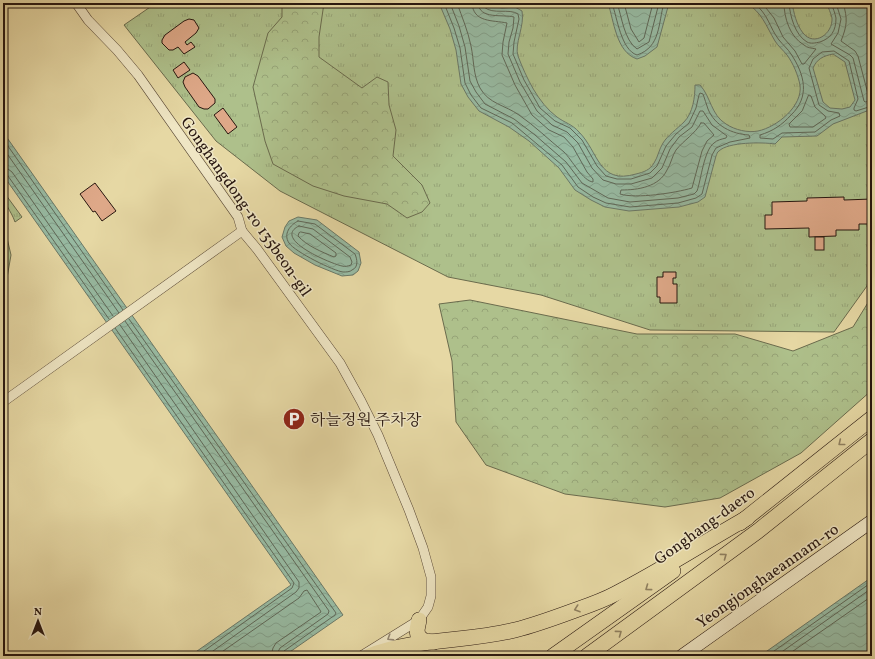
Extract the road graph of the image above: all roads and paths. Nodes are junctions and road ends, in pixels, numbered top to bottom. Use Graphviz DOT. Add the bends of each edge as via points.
graph roads {
  1 [pos="76,3"];
  2 [pos="242,231"];
  3 [pos="3,402"];
  4 [pos="872,418"];
  5 [pos="872,440"];
  6 [pos="747,518"];
  7 [pos="872,521"];
  8 [pos="419,620"];
  9 [pos="435,642"];
  10 [pos="361,656"];
  11 [pos="369,656"];
  12 [pos="553,656"];
  13 [pos="587,656"];
  14 [pos="682,656"];
  1 -- 2 [label="street, Gonghangdong-ro 135beon-gil" via="138,75 238,217"];
  2 -- 3 [label="street"];
  2 -- 8 [label="street, Gonghangdong-ro 135beon-gil" via="340,363 378,435 409,510 431,577 428,607"];
  4 -- 6 [label="highway, Gonghang-daero, one-way"];
  13 -- 5 [label="highway, one-way" via="758,531"];
  6 -- 9 [label="highway, one-way" via="620,591 589,605 510,631"];
  6 -- 12 [label="highway, Gonghang-daero, one-way"];
  7 -- 14 [label="main road, Yeongjonghaeannam-ro"];
  8 -- 9 [label="highway" via="418,636 424,641"];
  8 -- 10 [label="street, Gonghangdong-ro 135beon-gil, one-way"];
  9 -- 11 [label="highway" via="397,648"];
}
